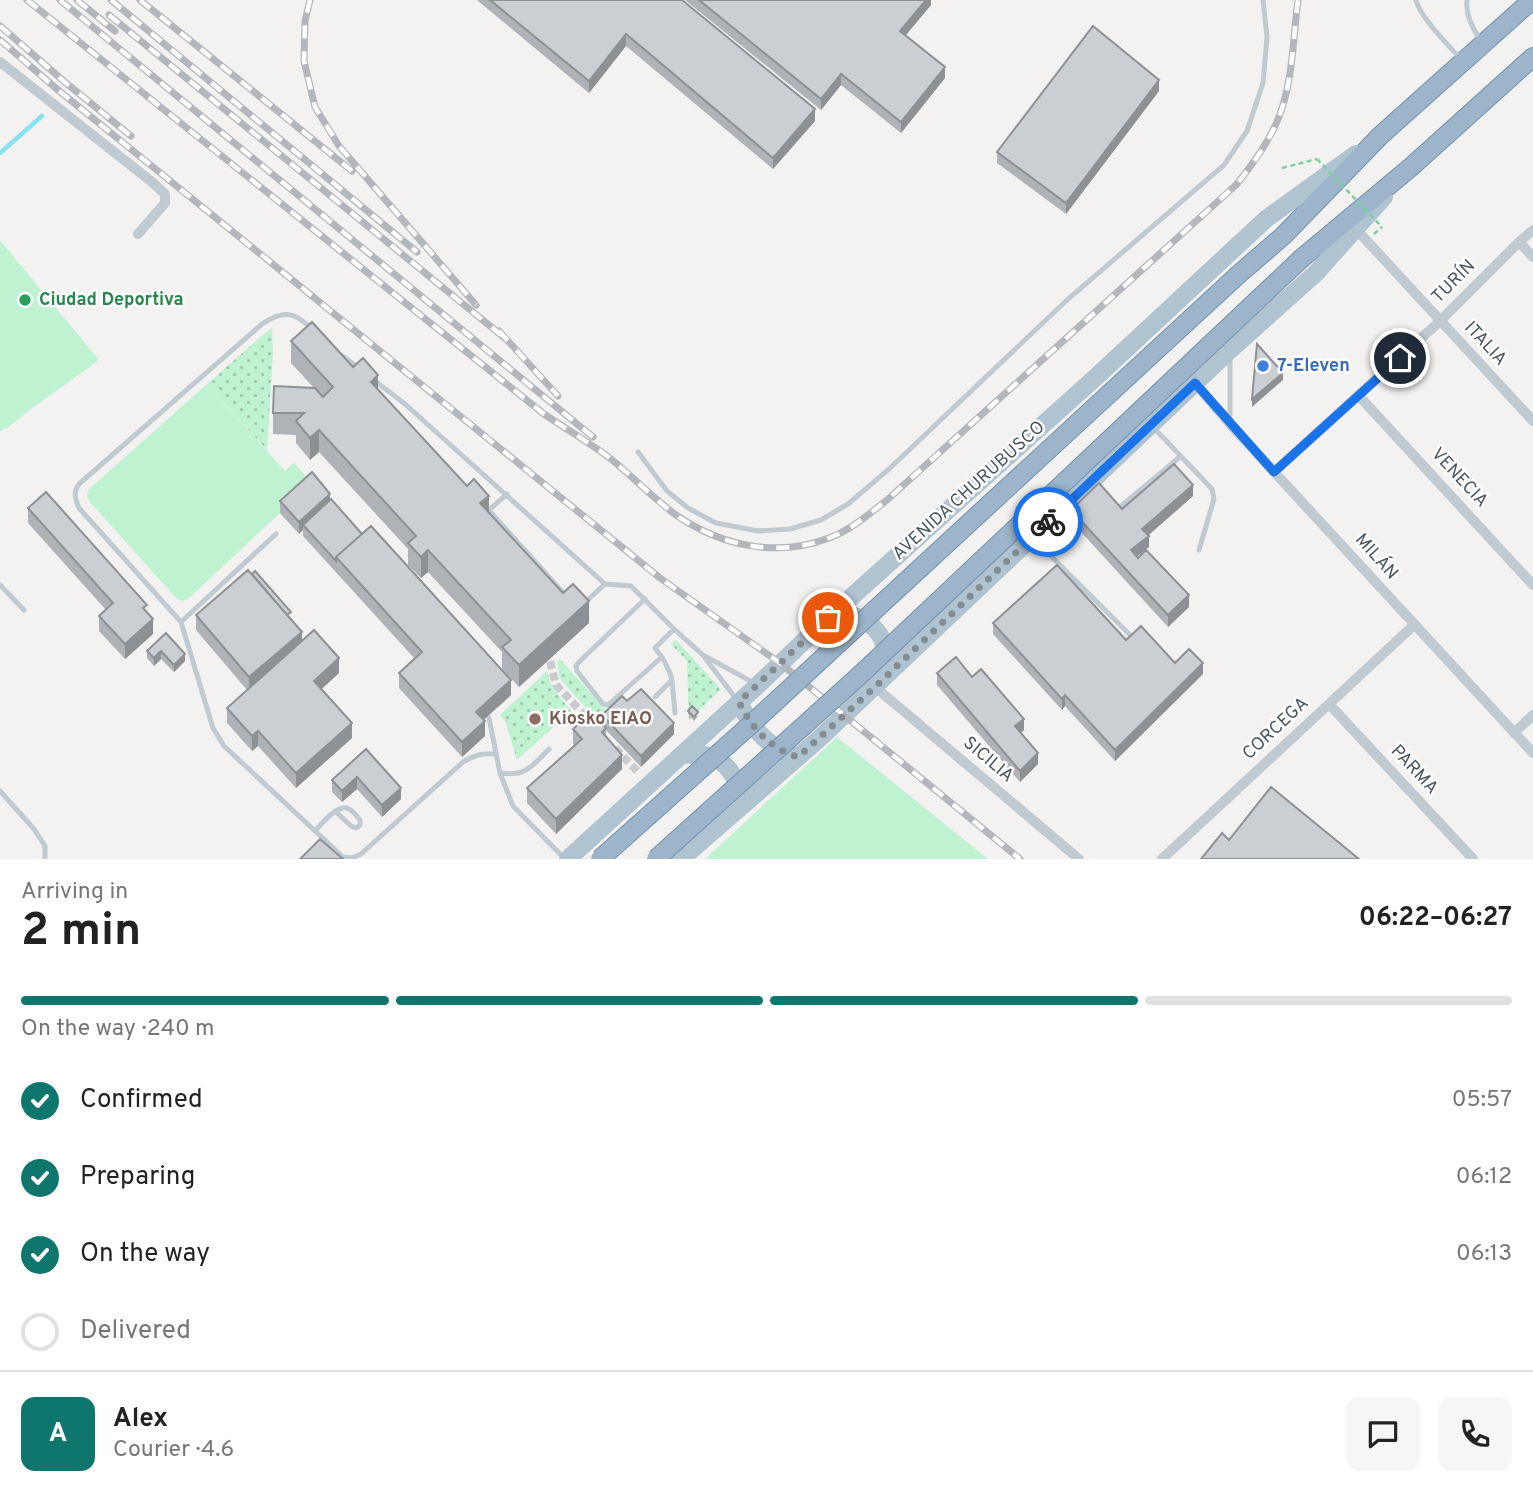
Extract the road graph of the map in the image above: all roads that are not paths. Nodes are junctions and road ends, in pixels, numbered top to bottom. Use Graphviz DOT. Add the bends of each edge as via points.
graph roads {
  1 [pos="1262,0"];
  2 [pos="1416,0"];
  3 [pos="1467,0"];
  4 [pos="1532,0"];
  5 [pos="1483,45"];
  6 [pos="1533,57"];
  7 [pos="0,62"];
  8 [pos="1464,62"];
  9 [pos="1381,135"];
  10 [pos="1411,167"];
  11 [pos="1355,228"];
  12 [pos="1533,230"];
  13 [pos="138,234"];
  14 [pos="1519,242"];
  15 [pos="1533,257"];
  16 [pos="1440,321"];
  17 [pos="321,337"];
  18 [pos="1230,350"];
  19 [pos="372,378"];
  20 [pos="1195,383"];
  21 [pos="1359,396"];
  22 [pos="1533,421"];
  23 [pos="1230,424"];
  24 [pos="1151,425"];
  25 [pos="638,452"];
  26 [pos="1181,456"];
  27 [pos="1274,472"];
  28 [pos="507,494"];
  29 [pos="480,500"];
  30 [pos="1120,507"];
  31 [pos="489,510"];
  32 [pos="276,534"];
  33 [pos="1032,537"];
  34 [pos="1199,550"];
  35 [pos="605,583"];
  36 [pos="0,585"];
  37 [pos="1533,585"];
  38 [pos="645,599"];
  39 [pos="24,610"];
  40 [pos="828,618"];
  41 [pos="181,622"];
  42 [pos="1414,625"];
  43 [pos="674,629"];
  44 [pos="1129,634"];
  45 [pos="703,655"];
  46 [pos="662,657"];
  47 [pos="672,680"];
  48 [pos="880,682"];
  49 [pos="758,685"];
  50 [pos="655,697"];
  51 [pos="739,702"];
  52 [pos="1329,704"];
  53 [pos="676,713"];
  54 [pos="1533,715"];
  55 [pos="489,718"];
  56 [pos="1514,733"];
  57 [pos="550,750"];
  58 [pos="496,754"];
  59 [pos="1533,754"];
  60 [pos="681,755"];
  61 [pos="798,757"];
  62 [pos="500,773"];
  63 [pos="0,791"];
  64 [pos="736,810"];
  65 [pos="335,811"];
  66 [pos="315,831"];
  67 [pos="45,859"];
  68 [pos="566,859"];
  69 [pos="600,859"];
  70 [pos="656,859"];
  71 [pos="681,859"];
  72 [pos="1079,859"];
  73 [pos="1162,859"];
  74 [pos="1473,859"];
  1 -- 25 [label="lane" via="1267,37 1263,83 1247,131 1224,165 1067,300 848,503 821,520 790,529 758,531 716,523 667,491"];
  2 -- 8 [label="lane" via="1444,42"];
  3 -- 5 [label="lane" via="1468,18"];
  4 -- 5 [label="highway, AVENIDA CHURUBUSCO"];
  5 -- 8 [label="highway, AVENIDA CHURUBUSCO"];
  6 -- 10 [label="highway"];
  7 -- 13 [label="street" via="165,194 165,203"];
  8 -- 9 [label="highway, AVENIDA CHURUBUSCO"];
  9 -- 40 [label="main road, AVENIDA CHURUBUSCO" via="1266,219"];
  9 -- 69 [label="highway, AVENIDA CHURUBUSCO, bridge" via="1283,236"];
  10 -- 11 [label="main road"];
  10 -- 70 [label="highway, bridge" via="1302,258 843,691"];
  11 -- 16 [label="street, ITALIA"];
  11 -- 18 [label="main road" via="1316,272"];
  12 -- 14 [label="street, TURÍN"];
  14 -- 15 [label="street"];
  14 -- 16 [label="street, TURÍN"];
  16 -- 21 [label="street, TURÍN"];
  16 -- 22 [label="street, ITALIA"];
  17 -- 41 [label="lane" via="297,316 273,316 76,489 79,508"];
  18 -- 20 [label="main road"];
  18 -- 23 [label="lane"];
  19 -- 28 [label="lane"];
  20 -- 23 [label="street, MILÁN"];
  20 -- 24 [label="main road"];
  21 -- 27 [label="street, TURÍN"];
  21 -- 37 [label="street, VENECIA"];
  23 -- 27 [label="street, MILÁN"];
  24 -- 26 [label="lane"];
  24 -- 33 [label="main road"];
  26 -- 30 [label="lane"];
  26 -- 34 [label="lane" via="1212,489 1214,499"];
  27 -- 42 [label="street, MILÁN"];
  28 -- 31 [label="lane"];
  28 -- 35 [label="lane"];
  29 -- 31 [label="lane"];
  31 -- 35 [label="lane" via="578,606"];
  32 -- 41 [label="lane"];
  33 -- 44 [label="lane"];
  33 -- 48 [label="main road"];
  35 -- 38 [label="lane" via="631,586"];
  36 -- 39 [label="lane"];
  38 -- 43 [label="lane"];
  38 -- 46 [label="lane" via="589,652 576,666 577,671 608,705"];
  40 -- 48 [label="main road" via="855,615 878,632 887,662"];
  40 -- 49 [label="main road, AVENIDA CHURUBUSCO"];
  41 -- 66 [label="lane" via="213,728 224,746"];
  42 -- 52 [label="street, CORCEGA"];
  42 -- 56 [label="street, MILÁN"];
  43 -- 45 [label="lane"];
  43 -- 46 [label="lane" via="655,648"];
  45 -- 49 [label="lane"];
  45 -- 51 [label="lane"];
  46 -- 47 [label="lane"];
  47 -- 50 [label="lane"];
  47 -- 53 [label="lane"];
  48 -- 61 [label="main road"];
  48 -- 72 [label="street, SICILIA"];
  49 -- 51 [label="main road, AVENIDA CHURUBUSCO"];
  51 -- 60 [label="main road, AVENIDA CHURUBUSCO"];
  51 -- 61 [label="main road" via="765,738"];
  52 -- 73 [label="street, CORCEGA"];
  52 -- 74 [label="street, PARMA"];
  54 -- 56 [label="street"];
  55 -- 58 [label="lane"];
  56 -- 59 [label="street, MILÁN"];
  57 -- 62 [label="lane" via="526,771"];
  58 -- 62 [label="lane"];
  58 -- 66 [label="lane" via="484,753 463,762 352,858 343,857"];
  60 -- 64 [label="main road" via="713,757 727,767 737,782"];
  60 -- 68 [label="main road, AVENIDA CHURUBUSCO"];
  61 -- 64 [label="main road"];
  62 -- 68 [label="lane" via="513,806"];
  63 -- 67 [label="lane" via="45,846"];
  64 -- 71 [label="main road"];
  65 -- 65 [label="lane" via="352,827 360,825 347,808"];
  65 -- 66 [label="lane"];
}
